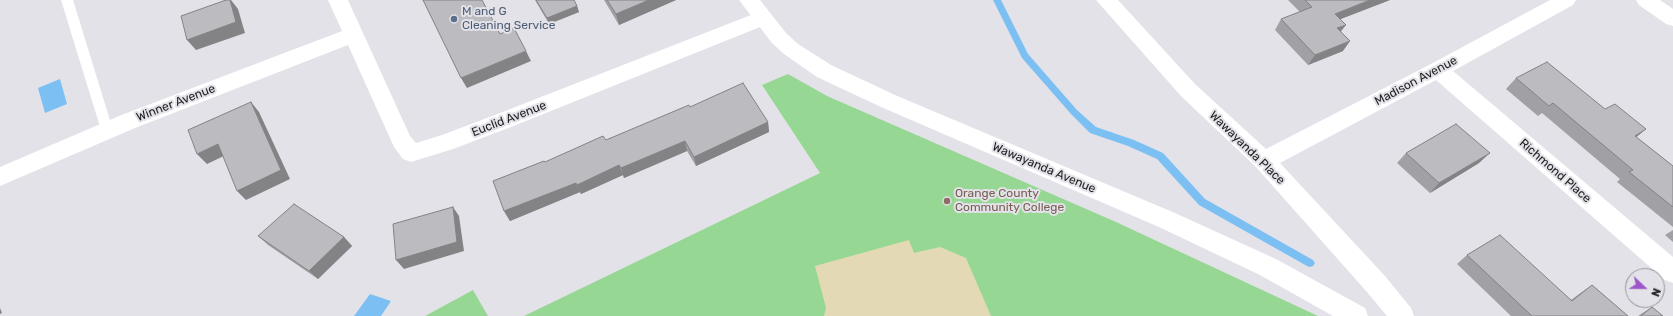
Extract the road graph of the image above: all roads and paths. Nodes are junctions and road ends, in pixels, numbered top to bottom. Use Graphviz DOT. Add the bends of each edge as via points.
graph roads {
  1 [pos="68,0"];
  2 [pos="338,0"];
  3 [pos="749,0"];
  4 [pos="1106,0"];
  5 [pos="1566,0"];
  6 [pos="1646,0"];
  7 [pos="763,18"];
  8 [pos="1673,19"];
  9 [pos="354,35"];
  10 [pos="1438,70"];
  11 [pos="107,130"];
  12 [pos="1264,161"];
  13 [pos="0,177"];
  14 [pos="1673,272"];
  15 [pos="1356,316"];
  16 [pos="1402,316"];
  1 -- 11 [label="lane"];
  2 -- 9 [label="street, Euclid Avenue"];
  3 -- 7 [label="street, Wawayanda Avenue"];
  4 -- 12 [label="street, Wawayanda Place" via="1188,90"];
  5 -- 10 [label="street, Madison Avenue"];
  6 -- 8 [label="street"];
  7 -- 9 [label="street, Euclid Avenue" via="503,121 411,153 402,141"];
  7 -- 15 [label="street, Wawayanda Avenue" via="791,49 824,71 1167,220 1268,267"];
  9 -- 11 [label="street, Winner Avenue"];
  10 -- 12 [label="street, Madison Avenue"];
  10 -- 14 [label="street, Richmond Place"];
  11 -- 13 [label="street, Winner Avenue"];
  12 -- 16 [label="street, Wawayanda Place"];
}
